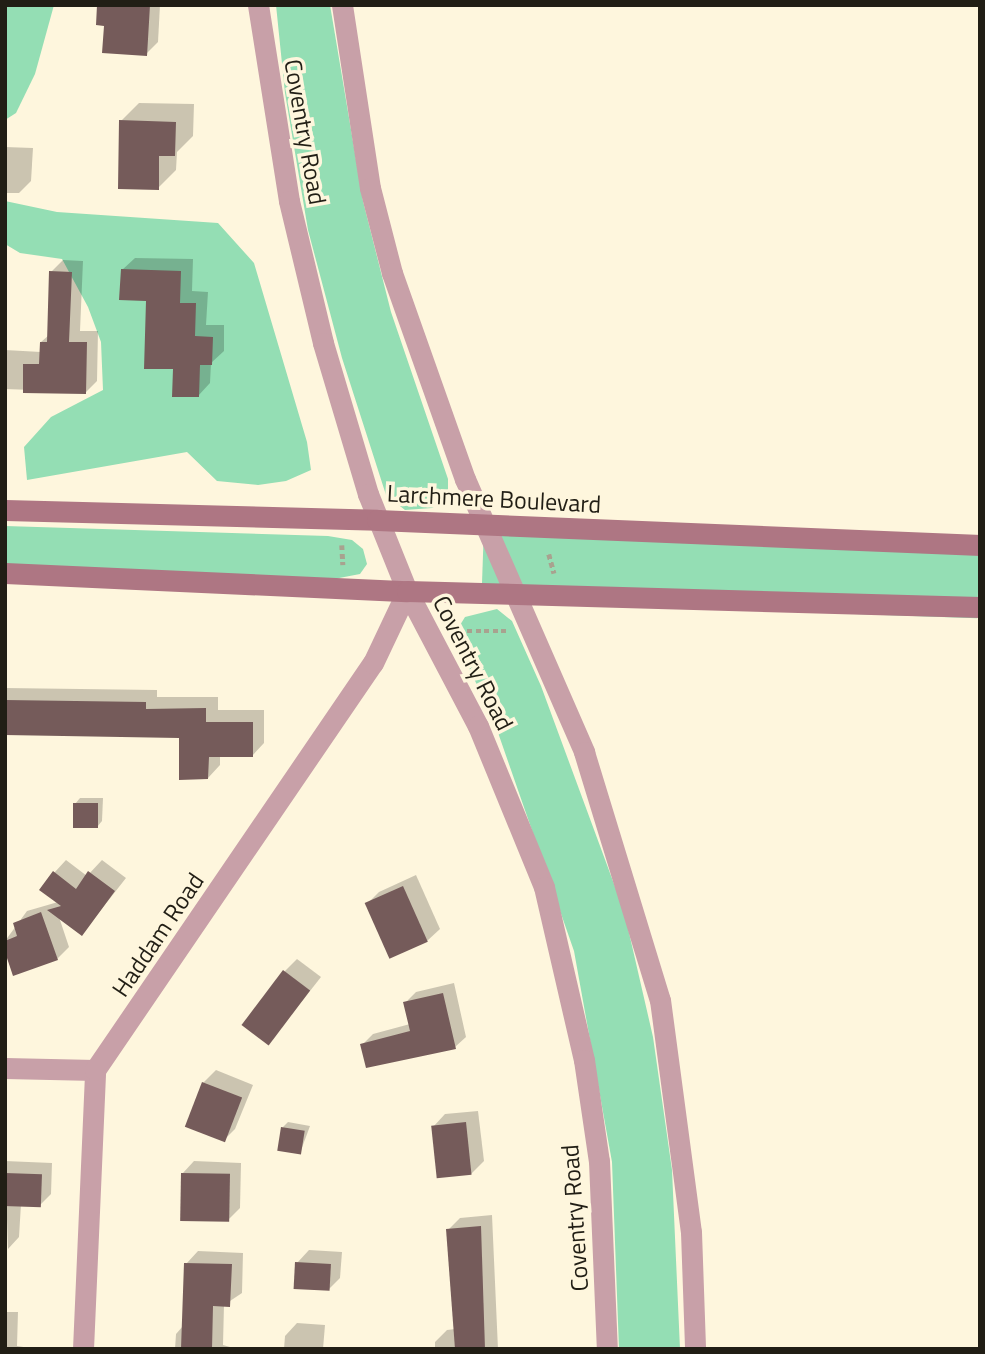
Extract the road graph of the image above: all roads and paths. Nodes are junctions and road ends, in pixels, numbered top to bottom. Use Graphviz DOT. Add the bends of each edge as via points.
graph roads {
  1 [pos="258,5"];
  2 [pos="342,5"];
  3 [pos="443,492"];
  4 [pos="398,494"];
  5 [pos="5,510"];
  6 [pos="377,520"];
  7 [pos="484,526"];
  8 [pos="342,545"];
  9 [pos="980,545"];
  10 [pos="549,554"];
  11 [pos="343,572"];
  12 [pos="5,573"];
  13 [pos="556,581"];
  14 [pos="407,591"];
  15 [pos="517,593"];
  16 [pos="980,607"];
  17 [pos="467,631"];
  18 [pos="511,631"];
  19 [pos="5,1068"];
  20 [pos="95,1070"];
  21 [pos="83,1349"];
  22 [pos="607,1349"];
  23 [pos="695,1349"];
  1 -- 6 [label="street, Coventry Road" via="289,201 323,343"];
  2 -- 7 [label="street" via="370,188 392,273"];
  3 -- 4 [label="path"];
  5 -- 6 [label="main road, Larchmere Boulevard"];
  6 -- 7 [label="main road, Larchmere Boulevard"];
  6 -- 14 [label="street, Coventry Road"];
  7 -- 9 [label="main road, Larchmere Boulevard"];
  7 -- 15 [label="street"];
  8 -- 11 [label="path"];
  10 -- 13 [label="path"];
  12 -- 14 [label="main road"];
  14 -- 15 [label="main road"];
  14 -- 20 [label="street, Haddam Road" via="373,663"];
  14 -- 22 [label="street, Coventry Road" via="478,726 544,887 583,1060 599,1161"];
  15 -- 16 [label="main road"];
  15 -- 23 [label="street" via="584,752 660,1000 691,1232"];
  17 -- 18 [label="path"];
  19 -- 20 [label="street"];
  20 -- 21 [label="street"];
}
